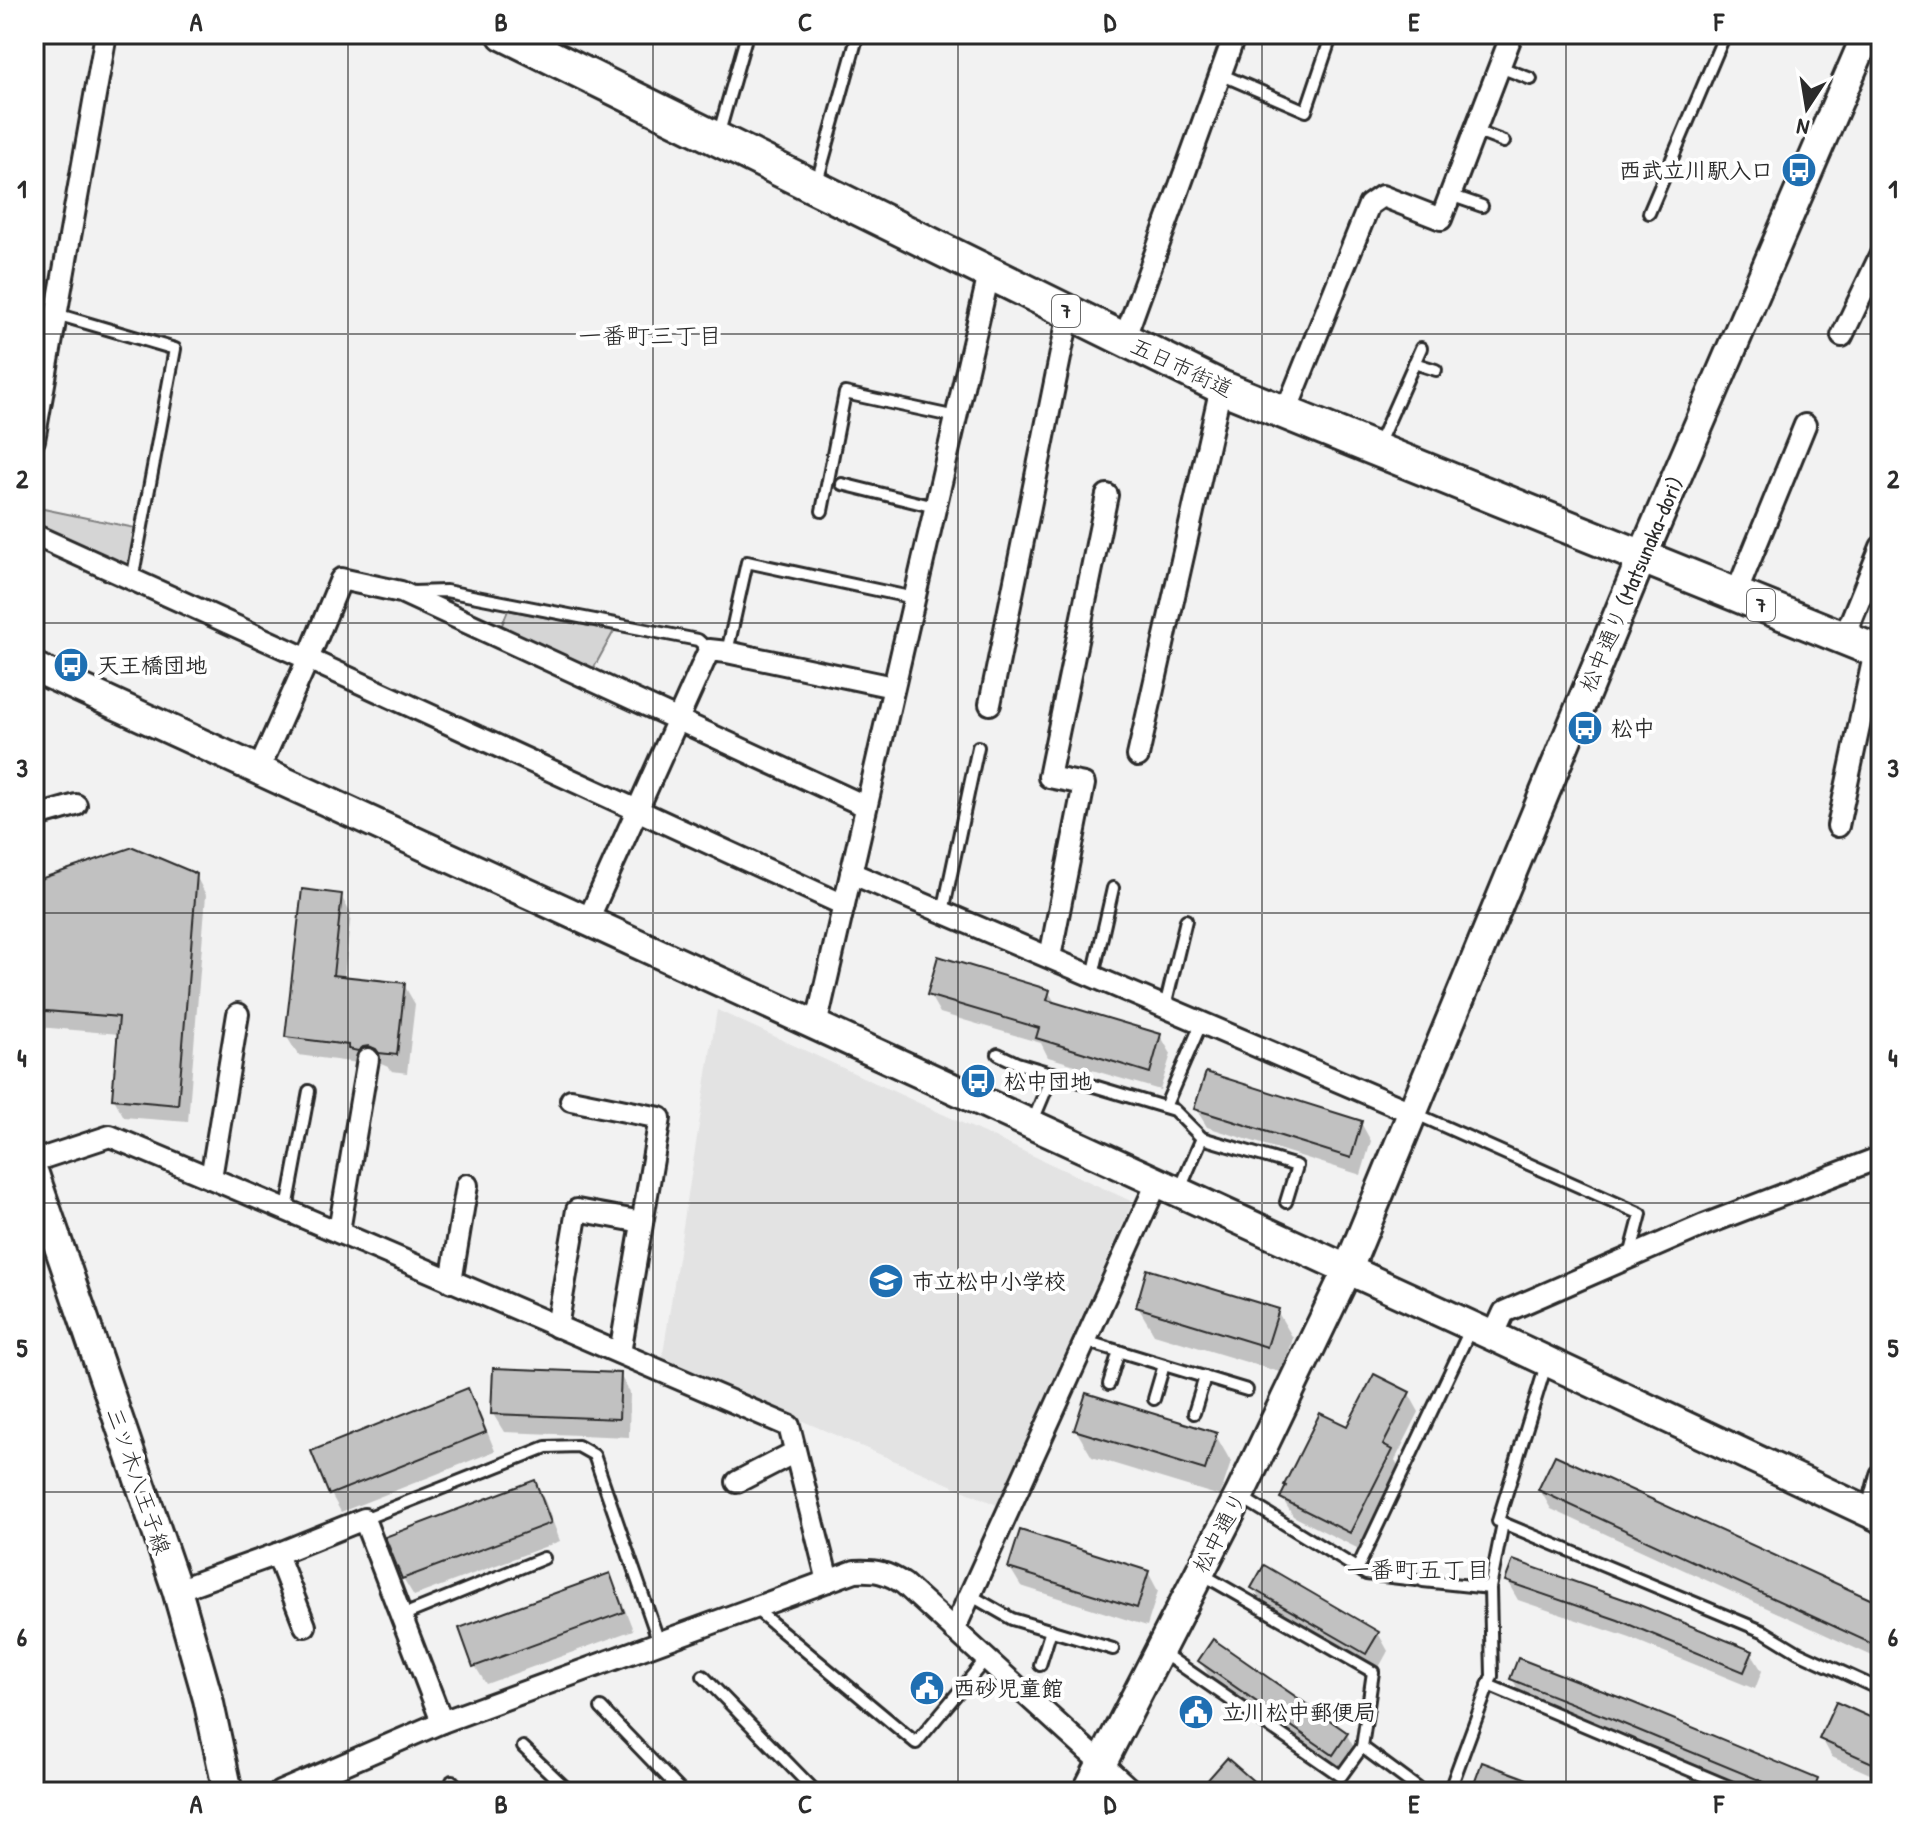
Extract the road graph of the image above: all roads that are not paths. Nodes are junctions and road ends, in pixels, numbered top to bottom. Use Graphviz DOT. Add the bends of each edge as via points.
graph roads {
  1 [pos="106,34"];
  2 [pos="504,34"];
  3 [pos="747,34"];
  4 [pos="858,34"];
  5 [pos="1235,34"];
  6 [pos="1332,34"];
  7 [pos="1512,34"];
  8 [pos="1725,34"];
  9 [pos="1867,34"];
  10 [pos="1500,67"];
  11 [pos="1220,74"];
  12 [pos="1531,79"];
  13 [pos="1475,131"];
  14 [pos="717,140"];
  15 [pos="1504,142"];
  16 [pos="815,188"];
  17 [pos="1450,195"];
  18 [pos="1482,206"];
  19 [pos="1649,213"];
  20 [pos="1881,254"];
  21 [pos="989,274"];
  22 [pos="1069,313"];
  23 [pos="56,314"];
  24 [pos="1842,336"];
  25 [pos="1124,340"];
  26 [pos="1421,348"];
  27 [pos="1414,363"];
  28 [pos="1436,370"];
  29 [pos="1221,387"];
  30 [pos="1285,414"];
  31 [pos="956,417"];
  32 [pos="1805,425"];
  33 [pos="34,440"];
  34 [pos="1376,450"];
  35 [pos="842,484"];
  36 [pos="1107,495"];
  37 [pos="935,507"];
  38 [pos="822,511"];
  39 [pos="34,535"];
  40 [pos="1881,547"];
  41 [pos="1642,557"];
  42 [pos="132,580"];
  43 [pos="401,592"];
  44 [pos="1736,594"];
  45 [pos="914,598"];
  46 [pos="1844,638"];
  47 [pos="718,651"];
  48 [pos="1878,652"];
  49 [pos="308,659"];
  50 [pos="34,667"];
  51 [pos="893,687"];
  52 [pos="990,704"];
  53 [pos="677,720"];
  54 [pos="978,747"];
  55 [pos="1138,756"];
  56 [pos="259,769"];
  57 [pos="76,805"];
  58 [pos="865,806"];
  59 [pos="637,810"];
  60 [pos="34,817"];
  61 [pos="1838,826"];
  62 [pos="851,873"];
  63 [pos="1113,888"];
  64 [pos="844,905"];
  65 [pos="943,912"];
  66 [pos="588,920"];
  67 [pos="1186,920"];
  68 [pos="1050,957"];
  69 [pos="1093,976"];
  70 [pos="1165,1007"];
  71 [pos="238,1014"];
  72 [pos="1201,1024"];
  73 [pos="816,1026"];
  74 [pos="998,1054"];
  75 [pos="368,1059"];
  76 [pos="1053,1073"];
  77 [pos="309,1091"];
  78 [pos="571,1100"];
  79 [pos="1165,1107"];
  80 [pos="1413,1113"];
  81 [pos="1031,1125"];
  82 [pos="1202,1138"];
  83 [pos="1881,1157"];
  84 [pos="34,1161"];
  85 [pos="34,1174"];
  86 [pos="211,1178"];
  87 [pos="467,1185"];
  88 [pos="1167,1188"];
  89 [pos="1286,1202"];
  90 [pos="287,1209"];
  91 [pos="642,1222"];
  92 [pos="339,1231"];
  93 [pos="1629,1258"];
  94 [pos="1347,1271"];
  95 [pos="451,1282"];
  96 [pos="557,1327"];
  97 [pos="1482,1332"];
  98 [pos="1085,1341"];
  99 [pos="1119,1351"];
  100 [pos="620,1353"];
  101 [pos="1547,1363"];
  102 [pos="1164,1365"];
  103 [pos="1205,1377"];
  104 [pos="1109,1384"];
  105 [pos="1247,1390"];
  106 [pos="1154,1399"];
  107 [pos="1194,1413"];
  108 [pos="795,1452"];
  109 [pos="1881,1475"];
  110 [pos="737,1482"];
  111 [pos="1239,1496"];
  112 [pos="1876,1516"];
  113 [pos="364,1519"];
  114 [pos="1503,1523"];
  115 [pos="277,1554"];
  116 [pos="544,1558"];
  117 [pos="1357,1569"];
  118 [pos="1198,1572"];
  119 [pos="828,1581"];
  120 [pos="1490,1588"];
  121 [pos="177,1590"];
  122 [pos="970,1595"];
  123 [pos="753,1607"];
  124 [pos="401,1616"];
  125 [pos="305,1626"];
  126 [pos="954,1630"];
  127 [pos="1051,1630"];
  128 [pos="659,1642"];
  129 [pos="1113,1649"];
  130 [pos="1159,1650"];
  131 [pos="986,1659"];
  132 [pos="1040,1665"];
  133 [pos="703,1676"];
  134 [pos="1488,1685"];
  135 [pos="1881,1690"];
  136 [pos="601,1708"];
  137 [pos="442,1722"];
  138 [pos="523,1747"];
  139 [pos="1362,1747"];
  140 [pos="1101,1764"];
  141 [pos="452,1781"];
  142 [pos="1452,1791"];
  143 [pos="228,1792"];
  144 [pos="280,1792"];
  145 [pos="463,1792"];
  146 [pos="570,1792"];
  147 [pos="682,1792"];
  148 [pos="816,1792"];
  149 [pos="1087,1792"];
  150 [pos="1133,1792"];
  151 [pos="1423,1792"];
  152 [pos="1742,1792"];
  1 -- 23 [label="street"];
  2 -- 14 [label="main road, 五日市街道 / 7"];
  3 -- 14 [label="lane"];
  4 -- 16 [label="lane"];
  5 -- 11 [label="street"];
  6 -- 11 [label="lane" via="1306,111"];
  7 -- 10 [label="street"];
  8 -- 19 [label="lane"];
  9 -- 41 [label="street, 松中通り (Matsunaka-dori)"];
  10 -- 12 [label="lane"];
  10 -- 13 [label="street"];
  11 -- 25 [label="street"];
  13 -- 15 [label="lane"];
  13 -- 17 [label="street"];
  14 -- 16 [label="main road, 五日市街道 / 7"];
  16 -- 21 [label="main road, 五日市街道 / 7"];
  17 -- 18 [label="lane"];
  17 -- 30 [label="street" via="1441,219 1382,196 1369,205"];
  20 -- 24 [label="street" via="1857,319"];
  21 -- 22 [label="main road, 五日市街道 / 7"];
  21 -- 31 [label="street"];
  22 -- 25 [label="main road, 五日市街道 / 7"];
  22 -- 52 [label="street"];
  23 -- 33 [label="street"];
  23 -- 42 [label="lane" via="175,349"];
  25 -- 29 [label="main road, 五日市街道 / 7"];
  26 -- 27 [label="lane"];
  27 -- 28 [label="lane"];
  27 -- 34 [label="lane"];
  29 -- 30 [label="main road, 五日市街道 / 7"];
  29 -- 55 [label="street"];
  30 -- 34 [label="main road, 五日市街道 / 7"];
  31 -- 37 [label="street"];
  31 -- 38 [label="lane" via="845,393"];
  32 -- 44 [label="street"];
  34 -- 41 [label="main road, 五日市街道 / 7"];
  35 -- 37 [label="lane"];
  36 -- 68 [label="street" via="1049,777 1084,784"];
  37 -- 45 [label="street"];
  39 -- 42 [label="street"];
  40 -- 46 [label="street"];
  41 -- 44 [label="main road, 五日市街道 / 7"];
  41 -- 80 [label="street, 松中通り (Matsunaka-dori)"];
  42 -- 49 [label="street"];
  43 -- 47 [label="lane" via="446,591 698,640"];
  43 -- 49 [label="street" via="341,579"];
  43 -- 53 [label="street"];
  44 -- 46 [label="main road, 五日市街道 / 7"];
  45 -- 47 [label="lane" via="747,562"];
  45 -- 51 [label="street"];
  46 -- 48 [label="main road, 五日市街道 / 7"];
  47 -- 51 [label="street"];
  47 -- 53 [label="street"];
  48 -- 61 [label="street"];
  49 -- 56 [label="street"];
  49 -- 59 [label="street"];
  50 -- 56 [label="street"];
  51 -- 58 [label="street"];
  53 -- 58 [label="street"];
  53 -- 59 [label="street"];
  54 -- 65 [label="lane"];
  56 -- 66 [label="street"];
  57 -- 60 [label="street"];
  58 -- 62 [label="street"];
  59 -- 64 [label="street"];
  59 -- 66 [label="street"];
  62 -- 64 [label="street"];
  62 -- 65 [label="street"];
  63 -- 69 [label="lane"];
  64 -- 73 [label="street"];
  65 -- 68 [label="street"];
  66 -- 73 [label="street"];
  67 -- 70 [label="lane"];
  68 -- 69 [label="street"];
  69 -- 70 [label="street"];
  70 -- 72 [label="street"];
  71 -- 86 [label="street"];
  72 -- 79 [label="lane"];
  72 -- 80 [label="street"];
  73 -- 81 [label="street"];
  74 -- 76 [label="lane"];
  75 -- 92 [label="street"];
  76 -- 79 [label="lane"];
  76 -- 81 [label="lane"];
  77 -- 90 [label="lane"];
  78 -- 91 [label="street" via="660,1118"];
  79 -- 82 [label="lane"];
  80 -- 93 [label="lane" via="1641,1214"];
  80 -- 94 [label="street, 松中通り (Matsunaka-dori)"];
  81 -- 88 [label="street"];
  82 -- 88 [label="lane"];
  82 -- 89 [label="lane" via="1297,1166"];
  83 -- 93 [label="street"];
  84 -- 86 [label="street" via="110,1136"];
  85 -- 121 [label="street, 三ツ木八王子線"];
  86 -- 90 [label="street"];
  87 -- 95 [label="street"];
  88 -- 94 [label="street"];
  88 -- 98 [label="street"];
  90 -- 92 [label="street"];
  91 -- 96 [label="street" via="577,1210"];
  91 -- 100 [label="street"];
  92 -- 95 [label="street"];
  93 -- 97 [label="street" via="1504,1312"];
  94 -- 97 [label="street"];
  94 -- 111 [label="street, 松中通り"];
  95 -- 96 [label="street"];
  96 -- 100 [label="street"];
  97 -- 101 [label="street"];
  97 -- 117 [label="lane"];
  98 -- 99 [label="lane"];
  98 -- 122 [label="street"];
  99 -- 102 [label="lane"];
  99 -- 104 [label="lane"];
  100 -- 108 [label="street" via="789,1426"];
  101 -- 112 [label="street"];
  101 -- 114 [label="lane" via="1498,1521"];
  102 -- 103 [label="lane"];
  102 -- 106 [label="lane"];
  103 -- 105 [label="lane"];
  103 -- 107 [label="lane"];
  108 -- 110 [label="street"];
  108 -- 119 [label="street"];
  109 -- 112 [label="street"];
  111 -- 117 [label="lane"];
  111 -- 118 [label="street, 松中通り"];
  113 -- 115 [label="street"];
  113 -- 124 [label="street"];
  113 -- 128 [label="lane" via="546,1447 578,1446 594,1455"];
  114 -- 120 [label="lane"];
  114 -- 135 [label="lane" via="1765,1632"];
  115 -- 121 [label="street"];
  115 -- 125 [label="street"];
  116 -- 124 [label="lane"];
  117 -- 120 [label="lane"];
  118 -- 130 [label="street, 松中通り"];
  118 -- 139 [label="lane" via="1373,1672"];
  119 -- 123 [label="street"];
  119 -- 126 [label="street" via="855,1571 884,1572"];
  120 -- 134 [label="lane"];
  121 -- 143 [label="street, 三ツ木八王子線"];
  122 -- 126 [label="street"];
  122 -- 127 [label="lane" via="1012,1619"];
  123 -- 128 [label="street"];
  123 -- 131 [label="lane" via="916,1743"];
  124 -- 137 [label="street"];
  126 -- 131 [label="street"];
  127 -- 129 [label="lane"];
  127 -- 132 [label="lane"];
  128 -- 137 [label="street"];
  130 -- 139 [label="lane" via="1341,1776"];
  130 -- 140 [label="street, 松中通り"];
  131 -- 140 [label="street"];
  133 -- 148 [label="lane"];
  134 -- 142 [label="lane"];
  134 -- 152 [label="lane"];
  136 -- 147 [label="lane"];
  137 -- 144 [label="street"];
  138 -- 146 [label="lane"];
  139 -- 151 [label="lane"];
  140 -- 149 [label="street, 松中通り"];
  140 -- 150 [label="street"];
  141 -- 145 [label="lane"];
}
